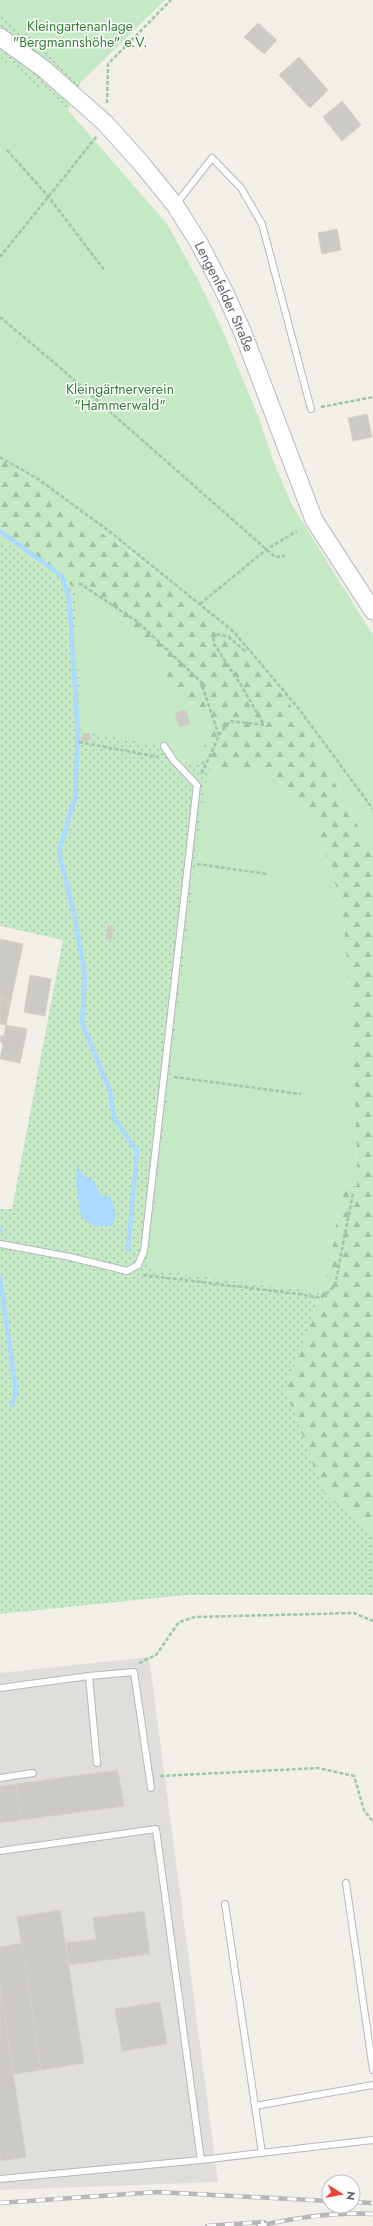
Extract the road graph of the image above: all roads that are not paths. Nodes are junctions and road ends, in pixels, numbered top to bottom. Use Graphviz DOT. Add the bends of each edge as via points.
graph roads {
  1 [pos="0,37"];
  2 [pos="175,205"];
  3 [pos="311,409"];
  4 [pos="373,610"];
  5 [pos="164,746"];
  6 [pos="0,1244"];
  7 [pos="89,1676"];
  8 [pos="0,1688"];
  9 [pos="97,1763"];
  10 [pos="33,1773"];
  11 [pos="0,1778"];
  12 [pos="151,1788"];
  13 [pos="0,1851"];
  14 [pos="346,1883"];
  15 [pos="225,1904"];
  16 [pos="373,2070"];
  17 [pos="373,2085"];
  18 [pos="255,2106"];
  19 [pos="373,2140"];
  20 [pos="262,2153"];
  21 [pos="201,2160"];
  22 [pos="0,2179"];
  1 -- 2 [label="main road, Lengenfelder Straße" via="44,69 105,123"];
  2 -- 3 [label="lane" via="212,158 241,188 262,224"];
  2 -- 4 [label="main road, Lengenfelder Straße" via="228,300 314,520"];
  5 -- 6 [label="lane" via="174,761 197,785 144,1251 138,1265 127,1270"];
  7 -- 8 [label="lane"];
  7 -- 9 [label="lane"];
  7 -- 12 [label="lane" via="134,1672"];
  10 -- 11 [label="lane"];
  13 -- 21 [label="lane" via="156,1828"];
  14 -- 16 [label="lane"];
  15 -- 18 [label="lane"];
  17 -- 18 [label="lane"];
  18 -- 20 [label="lane"];
  19 -- 20 [label="lane"];
  20 -- 21 [label="lane"];
  21 -- 22 [label="lane"];
}
